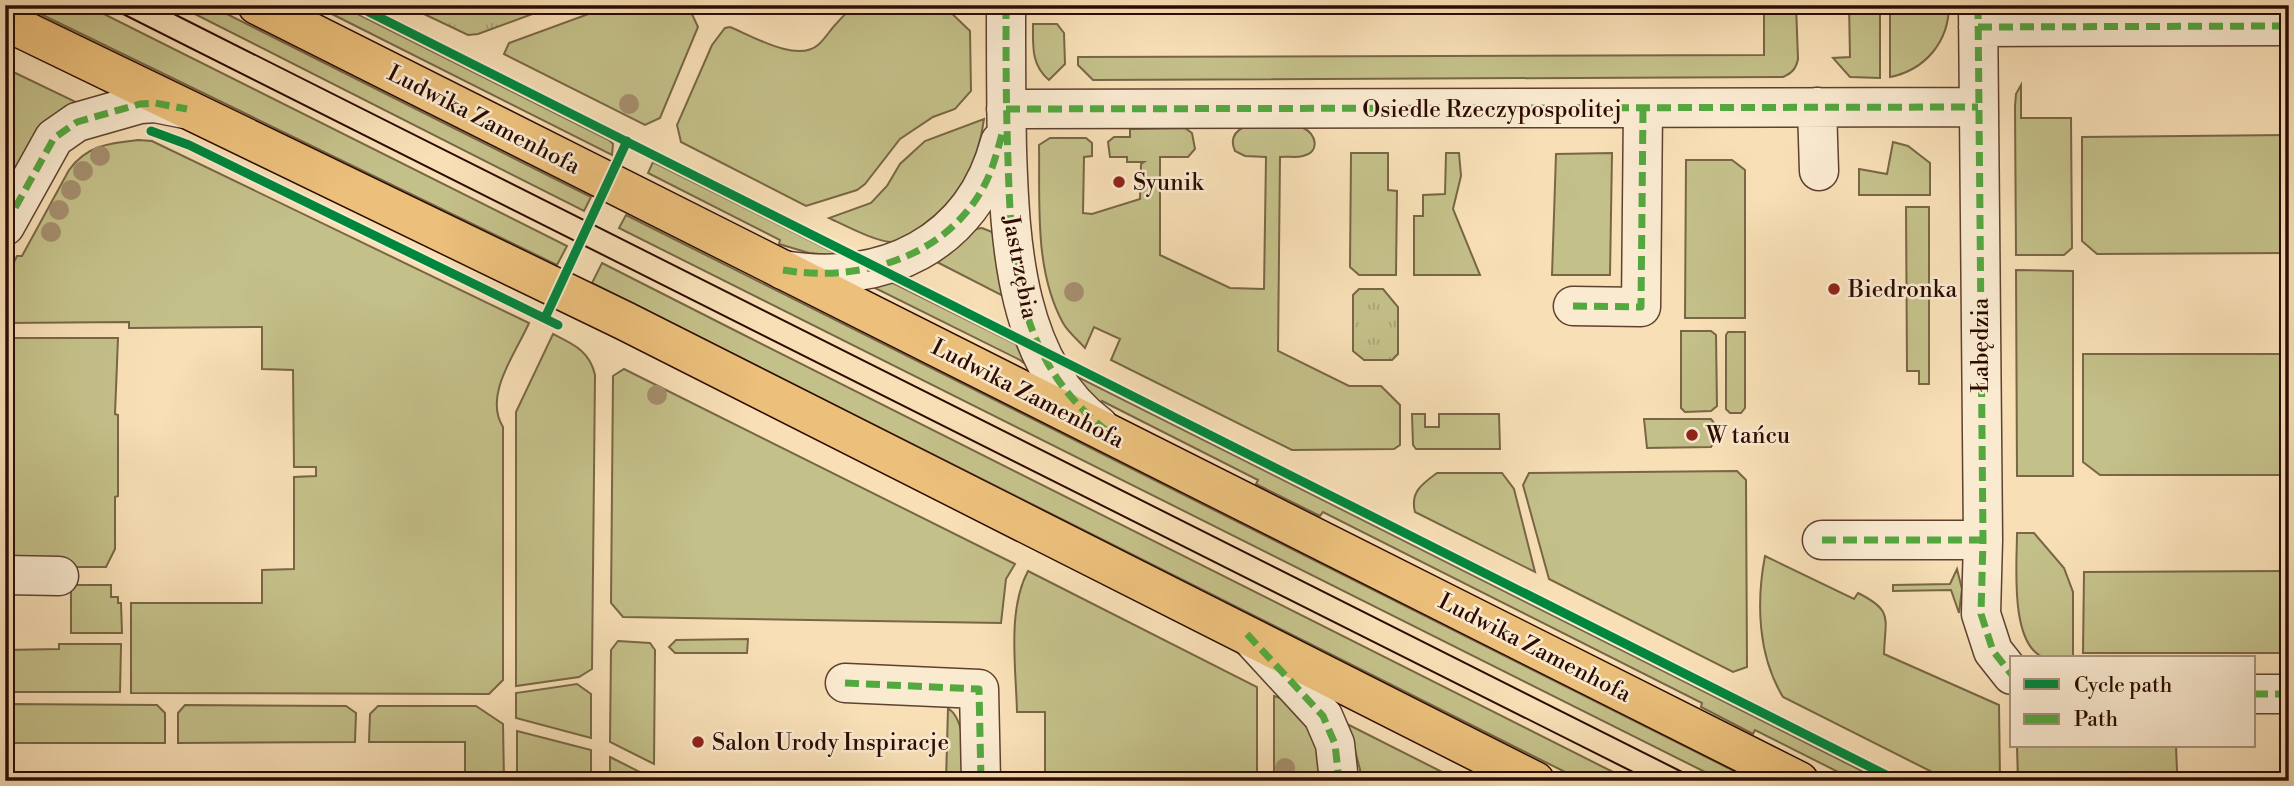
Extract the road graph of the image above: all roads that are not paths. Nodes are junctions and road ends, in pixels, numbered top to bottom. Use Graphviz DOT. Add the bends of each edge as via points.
graph roads {
  1 [pos="257,5"];
  2 [pos="1006,5"];
  3 [pos="1978,16"];
  4 [pos="5,21"];
  5 [pos="2289,26"];
  6 [pos="1817,107"];
  7 [pos="1978,107"];
  8 [pos="187,109"];
  9 [pos="1006,109"];
  10 [pos="1643,109"];
  11 [pos="1819,171"];
  12 [pos="5,226"];
  13 [pos="783,270"];
  14 [pos="1573,306"];
  15 [pos="1115,437"];
  16 [pos="1822,540"];
  17 [pos="1983,540"];
  18 [pos="5,575"];
  19 [pos="59,576"];
  20 [pos="1247,634"];
  21 [pos="2010,672"];
  22 [pos="845,683"];
  23 [pos="2256,694"];
  24 [pos="2289,694"];
  25 [pos="981,781"];
  26 [pos="1339,781"];
  27 [pos="1535,781"];
  28 [pos="1799,781"];
  1 -- 13 [label="main road, Ludwika Zamenhofa"];
  2 -- 9 [label="street, Jastrzębia"];
  3 -- 5 [label="street"];
  3 -- 7 [label="street, Łabędzia"];
  4 -- 8 [label="main road"];
  6 -- 7 [label="street, Osiedle Rzeczypospolitej"];
  6 -- 10 [label="street, Osiedle Rzeczypospolitej"];
  6 -- 11 [label="street"];
  7 -- 17 [label="street, Łabędzia"];
  8 -- 12 [label="street" via="140,104 77,122 54,138"];
  8 -- 20 [label="main road" via="637,327"];
  9 -- 10 [label="street, Osiedle Rzeczypospolitej"];
  9 -- 13 [label="street, Jastrzębia" via="983,189 943,235 869,269 835,274"];
  9 -- 15 [label="street, Jastrzębia" via="1011,239 1030,324 1065,391 1089,418"];
  10 -- 14 [label="street" via="1640,307"];
  13 -- 15 [label="main road, Ludwika Zamenhofa"];
  15 -- 28 [label="main road, Ludwika Zamenhofa"];
  16 -- 17 [label="street"];
  17 -- 21 [label="street, Łabędzia" via="1981,614 1993,651"];
  18 -- 19 [label="street"];
  20 -- 26 [label="street" via="1323,716 1335,744"];
  20 -- 27 [label="main road"];
  22 -- 25 [label="street" via="979,689"];
  23 -- 24 [label="street"];
}
